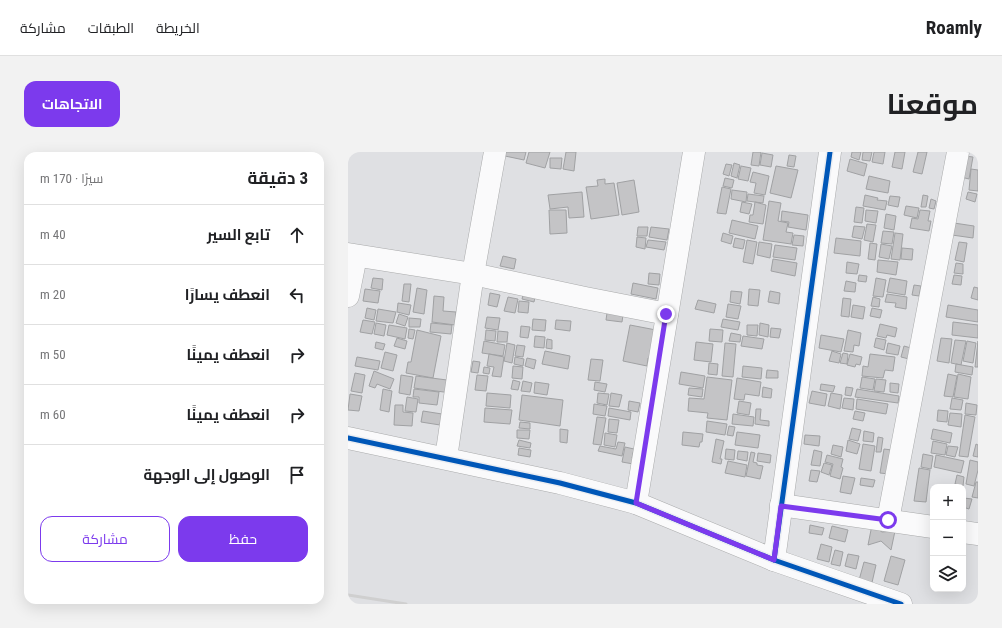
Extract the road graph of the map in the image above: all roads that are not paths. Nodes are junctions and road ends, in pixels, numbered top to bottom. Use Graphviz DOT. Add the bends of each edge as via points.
graph roads {
  1 [pos="495,152"];
  2 [pos="694,152"];
  3 [pos="830,152"];
  4 [pos="958,152"];
  5 [pos="352,255"];
  6 [pos="473,274"];
  7 [pos="348,296"];
  8 [pos="666,314"];
  9 [pos="348,438"];
  10 [pos="446,458"];
  11 [pos="636,503"];
  12 [pos="781,506"];
  13 [pos="888,520"];
  14 [pos="930,527"];
  15 [pos="966,532"];
  16 [pos="978,534"];
  17 [pos="774,560"];
  18 [pos="901,604"];
  1 -- 6 [label="street"];
  2 -- 8 [label="street"];
  3 -- 12 [label="street"];
  4 -- 13 [label="street"];
  5 -- 6 [label="street"];
  5 -- 7 [label="street"];
  6 -- 8 [label="street"];
  6 -- 10 [label="street"];
  8 -- 11 [label="street"];
  9 -- 10 [label="street"];
  10 -- 11 [label="street"];
  11 -- 17 [label="street"];
  12 -- 13 [label="street"];
  12 -- 17 [label="street"];
  13 -- 14 [label="street"];
  15 -- 16 [label="street"];
  17 -- 18 [label="street"];
}
